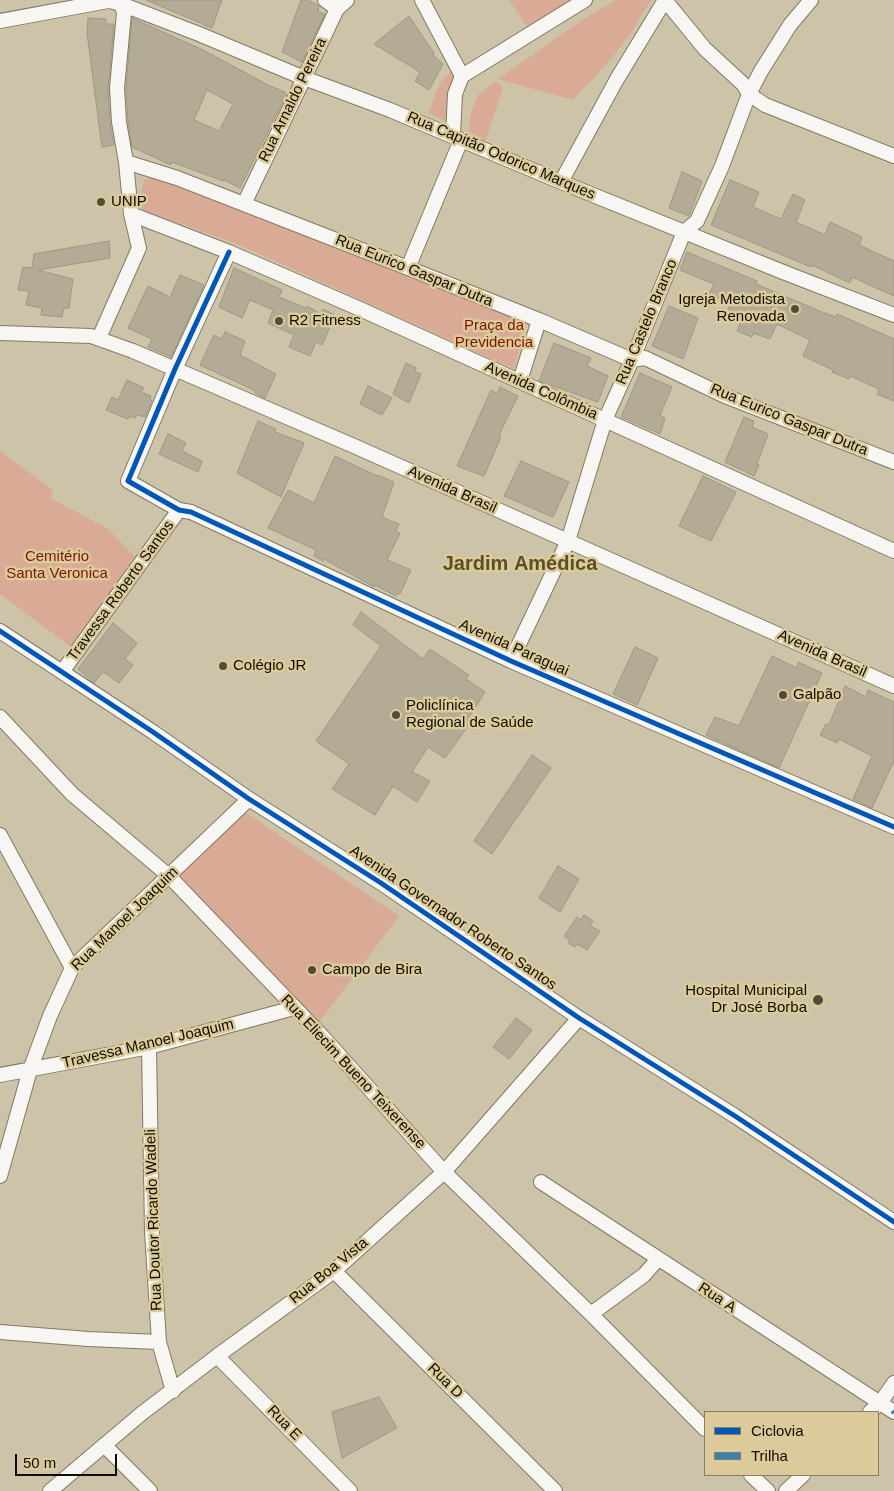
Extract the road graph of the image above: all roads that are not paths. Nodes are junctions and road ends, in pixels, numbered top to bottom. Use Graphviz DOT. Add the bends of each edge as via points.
graph roads {
  1 [pos="325,0"];
  2 [pos="422,0"];
  3 [pos="585,0"];
  4 [pos="665,0"];
  5 [pos="811,0"];
  6 [pos="114,1"];
  7 [pos="342,5"];
  8 [pos="0,21"];
  9 [pos="462,76"];
  10 [pos="304,78"];
  11 [pos="749,94"];
  12 [pos="457,137"];
  13 [pos="894,156"];
  14 [pos="126,162"];
  15 [pos="562,182"];
  16 [pos="244,204"];
  17 [pos="131,214"];
  18 [pos="684,232"];
  19 [pos="229,252"];
  20 [pos="408,268"];
  21 [pos="894,315"];
  22 [pos="539,320"];
  23 [pos="0,333"];
  24 [pos="99,338"];
  25 [pos="632,360"];
  26 [pos="175,370"];
  27 [pos="520,381"];
  28 [pos="605,420"];
  29 [pos="894,462"];
  30 [pos="179,510"];
  31 [pos="568,541"];
  32 [pos="894,551"];
  33 [pos="0,631"];
  34 [pos="511,660"];
  35 [pos="62,672"];
  36 [pos="894,686"];
  37 [pos="0,717"];
  38 [pos="249,799"];
  39 [pos="894,828"];
  40 [pos="0,835"];
  41 [pos="169,876"];
  42 [pos="72,968"];
  43 [pos="294,1008"];
  44 [pos="579,1018"];
  45 [pos="149,1047"];
  46 [pos="30,1070"];
  47 [pos="0,1075"];
  48 [pos="444,1172"];
  49 [pos="0,1176"];
  50 [pos="541,1182"];
  51 [pos="894,1222"];
  52 [pos="658,1260"];
  53 [pos="334,1271"];
  54 [pos="591,1314"];
  55 [pos="0,1332"];
  56 [pos="159,1342"];
  57 [pos="217,1356"];
  58 [pos="894,1383"];
  59 [pos="172,1391"];
  60 [pos="875,1407"];
  61 [pos="894,1412"];
  62 [pos="704,1428"];
  63 [pos="104,1445"];
  64 [pos="752,1476"];
  65 [pos="802,1476"];
  66 [pos="50,1491"];
  67 [pos="150,1491"];
  68 [pos="350,1491"];
  69 [pos="555,1491"];
  70 [pos="768,1491"];
  71 [pos="786,1491"];
  1 -- 7 [label="street"];
  2 -- 9 [label="street"];
  3 -- 9 [label="street"];
  4 -- 11 [label="street" via="705,49 743,84"];
  4 -- 15 [label="street" via="617,79"];
  5 -- 11 [label="street, Rua Castelo Branco" via="790,25"];
  6 -- 8 [label="street"];
  6 -- 10 [label="street, Rua Capitão Odorico Marques"];
  6 -- 14 [label="street" via="124,13 117,88"];
  7 -- 10 [label="street, Rua Arnaldo Pereira"];
  9 -- 12 [label="street" via="455,94"];
  10 -- 12 [label="street, Rua Capitão Odorico Marques"];
  10 -- 16 [label="street, Rua Arnaldo Pereira"];
  11 -- 13 [label="street" via="765,105"];
  11 -- 18 [label="street, Rua Castelo Branco" via="698,221"];
  12 -- 15 [label="street, Rua Capitão Odorico Marques"];
  12 -- 20 [label="street"];
  14 -- 16 [label="street, Rua Eurico Gaspar Dutra"];
  14 -- 17 [label="street"];
  15 -- 18 [label="street, Rua Capitão Odorico Marques"];
  16 -- 20 [label="street, Rua Eurico Gaspar Dutra"];
  17 -- 19 [label="street, Avenida Colômbia"];
  17 -- 24 [label="street" via="139,248"];
  18 -- 21 [label="street, Rua Capitão Odorico Marques"];
  18 -- 25 [label="street, Rua Castelo Branco"];
  19 -- 26 [label="street"];
  19 -- 27 [label="street, Avenida Colômbia"];
  20 -- 22 [label="street, Rua Eurico Gaspar Dutra"];
  22 -- 25 [label="street, Rua Eurico Gaspar Dutra"];
  22 -- 27 [label="street"];
  23 -- 24 [label="street, Avenida Brasil"];
  24 -- 26 [label="street, Avenida Brasil"];
  25 -- 28 [label="street, Rua Castelo Branco"];
  25 -- 29 [label="street, Rua Eurico Gaspar Dutra" via="645,358 725,396"];
  26 -- 30 [label="street, Avenida Paraguai" via="128,481"];
  26 -- 31 [label="street, Avenida Brasil"];
  27 -- 28 [label="street, Avenida Colômbia"];
  28 -- 31 [label="street, Rua Castelo Branco"];
  28 -- 32 [label="street, Avenida Colômbia"];
  30 -- 34 [label="street, Avenida Paraguai" via="191,512"];
  30 -- 35 [label="street, Travessa Roberto Santos"];
  31 -- 34 [label="street, Rua Castelo Branco"];
  31 -- 36 [label="street, Avenida Brasil"];
  33 -- 35 [label="street, Avenida Governador Roberto Santos"];
  34 -- 39 [label="street, Avenida Paraguai"];
  35 -- 38 [label="street, Avenida Governador Roberto Santos"];
  37 -- 41 [label="street, Rua Eliecim Bueno Teixerense" via="72,794"];
  38 -- 41 [label="street, Rua Manoel Joaquim"];
  38 -- 44 [label="street, Avenida Governador Roberto Santos" via="381,883"];
  40 -- 42 [label="street"];
  41 -- 42 [label="street, Rua Manoel Joaquim"];
  41 -- 43 [label="street, Rua Eliecim Bueno Teixerense"];
  42 -- 46 [label="street, Rua Manoel Joaquim"];
  43 -- 45 [label="street, Travessa Manoel Joaquim"];
  43 -- 48 [label="street, Rua Eliecim Bueno Teixerense"];
  44 -- 48 [label="street, Rua Boa Vista"];
  44 -- 51 [label="street, Avenida Governador Roberto Santos" via="735,1116"];
  45 -- 46 [label="street, Travessa Manoel Joaquim"];
  45 -- 56 [label="street, Rua Doutor Ricardo Wadeli" via="152,1232"];
  46 -- 47 [label="street, Travessa Manoel Joaquim"];
  46 -- 49 [label="street, Rua Manoel Joaquim"];
  48 -- 53 [label="street, Rua Boa Vista"];
  48 -- 54 [label="street, Rua Eliecim Bueno Teixerense"];
  50 -- 52 [label="street, Rua A"];
  52 -- 54 [label="street" via="644,1275"];
  52 -- 60 [label="street, Rua A"];
  53 -- 57 [label="street, Rua Boa Vista"];
  53 -- 69 [label="street, Rua D"];
  54 -- 62 [label="street, Rua Eliecim Bueno Teixerense"];
  55 -- 56 [label="street"];
  56 -- 59 [label="street, Rua Doutor Ricardo Wadeli"];
  57 -- 59 [label="street, Rua Boa Vista"];
  57 -- 68 [label="street, Rua E"];
  58 -- 60 [label="street"];
  59 -- 63 [label="street, Rua Boa Vista"];
  60 -- 61 [label="street, Rua A"];
  63 -- 66 [label="street, Rua Boa Vista"];
  63 -- 67 [label="street"];
  64 -- 70 [label="street"];
  65 -- 71 [label="street"];
}
